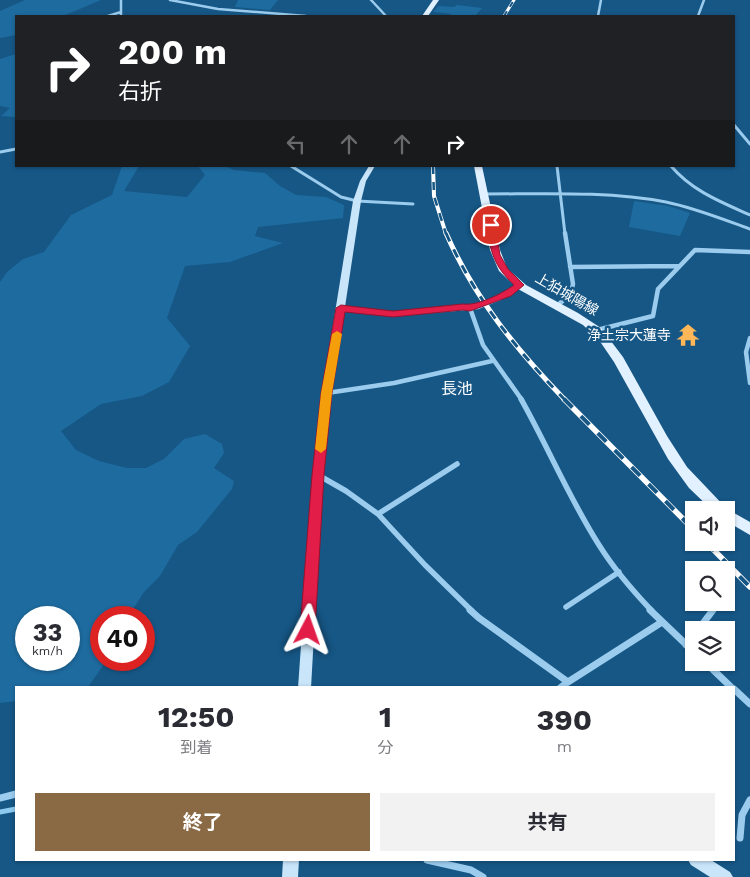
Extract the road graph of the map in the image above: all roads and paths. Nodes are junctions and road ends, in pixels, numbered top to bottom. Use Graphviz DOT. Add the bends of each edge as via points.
graph roads {
  1 [pos="121,0"];
  2 [pos="170,0"];
  3 [pos="371,0"];
  4 [pos="436,0"];
  5 [pos="601,0"];
  6 [pos="704,0"];
  7 [pos="121,14"];
  8 [pos="293,15"];
  9 [pos="385,15"];
  10 [pos="426,15"];
  11 [pos="598,15"];
  12 [pos="698,15"];
  13 [pos="735,126"];
  14 [pos="750,144"];
  15 [pos="15,149"];
  16 [pos="0,152"];
  17 [pos="293,167"];
  18 [pos="371,167"];
  19 [pos="478,167"];
  20 [pos="557,167"];
  21 [pos="672,167"];
  22 [pos="560,193"];
  23 [pos="485,194"];
  24 [pos="357,201"];
  25 [pos="413,204"];
  26 [pos="750,215"];
  27 [pos="750,229"];
  28 [pos="750,252"];
  29 [pos="679,266"];
  30 [pos="570,267"];
  31 [pos="519,285"];
  32 [pos="557,306"];
  33 [pos="341,308"];
  34 [pos="470,308"];
  35 [pos="597,331"];
  36 [pos="750,338"];
  37 [pos="748,352"];
  38 [pos="492,361"];
  39 [pos="750,383"];
  40 [pos="327,393"];
  41 [pos="457,464"];
  42 [pos="318,475"];
  43 [pos="710,501"];
  44 [pos="378,514"];
  45 [pos="735,520"];
  46 [pos="750,529"];
  47 [pos="619,572"];
  48 [pos="566,608"];
  49 [pos="662,622"];
  50 [pos="685,644"];
  51 [pos="715,671"];
  52 [pos="568,682"];
  53 [pos="304,686"];
  54 [pos="563,686"];
  55 [pos="731,686"];
  56 [pos="735,690"];
  57 [pos="749,702"];
  58 [pos="15,794"];
  59 [pos="0,798"];
  60 [pos="750,800"];
  61 [pos="740,838"];
  62 [pos="291,861"];
  63 [pos="431,861"];
  64 [pos="698,861"];
  65 [pos="290,877"];
  66 [pos="484,877"];
  67 [pos="725,877"];
  1 -- 7 [label="street"];
  2 -- 8 [label="street" via="218,9"];
  3 -- 9 [label="street"];
  4 -- 10 [label="main road"];
  5 -- 11 [label="street"];
  6 -- 12 [label="street"];
  13 -- 14 [label="street"];
  15 -- 16 [label="street"];
  17 -- 24 [label="street" via="341,196"];
  18 -- 24 [label="street"];
  19 -- 23 [label="main road, 上狛城陽線"];
  20 -- 22 [label="street"];
  21 -- 26 [label="street" via="679,178 691,186"];
  22 -- 23 [label="street"];
  22 -- 27 [label="street" via="652,200 685,207"];
  22 -- 30 [label="street"];
  23 -- 31 [label="main road, 上狛城陽線" via="496,255 504,270"];
  24 -- 25 [label="street"];
  24 -- 33 [label="street"];
  28 -- 29 [label="street" via="695,250"];
  29 -- 30 [label="street"];
  29 -- 35 [label="street" via="658,290 653,316"];
  30 -- 32 [label="street" via="571,293"];
  31 -- 32 [label="main road, 上狛城陽線"];
  31 -- 34 [label="street" via="496,300"];
  32 -- 35 [label="main road, 上狛城陽線"];
  33 -- 34 [label="street" via="393,314"];
  33 -- 40 [label="street"];
  34 -- 38 [label="street"];
  35 -- 43 [label="main road, 上狛城陽線" via="617,356 678,467"];
  36 -- 37 [label="street"];
  37 -- 39 [label="street"];
  38 -- 40 [label="street" via="394,383"];
  38 -- 47 [label="street" via="504,372 521,400 568,491 599,545"];
  40 -- 42 [label="street"];
  41 -- 44 [label="street"];
  42 -- 44 [label="street"];
  42 -- 53 [label="street"];
  44 -- 52 [label="street" via="479,618"];
  45 -- 46 [label="main road"];
  47 -- 48 [label="street"];
  47 -- 49 [label="street"];
  49 -- 50 [label="street"];
  49 -- 52 [label="street"];
  51 -- 55 [label="street"];
  52 -- 54 [label="street"];
  56 -- 57 [label="street"];
  58 -- 59 [label="street"];
  60 -- 61 [label="street" via="742,815"];
  62 -- 65 [label="street"];
  63 -- 66 [label="street" via="471,870"];
  64 -- 67 [label="street"];
}
